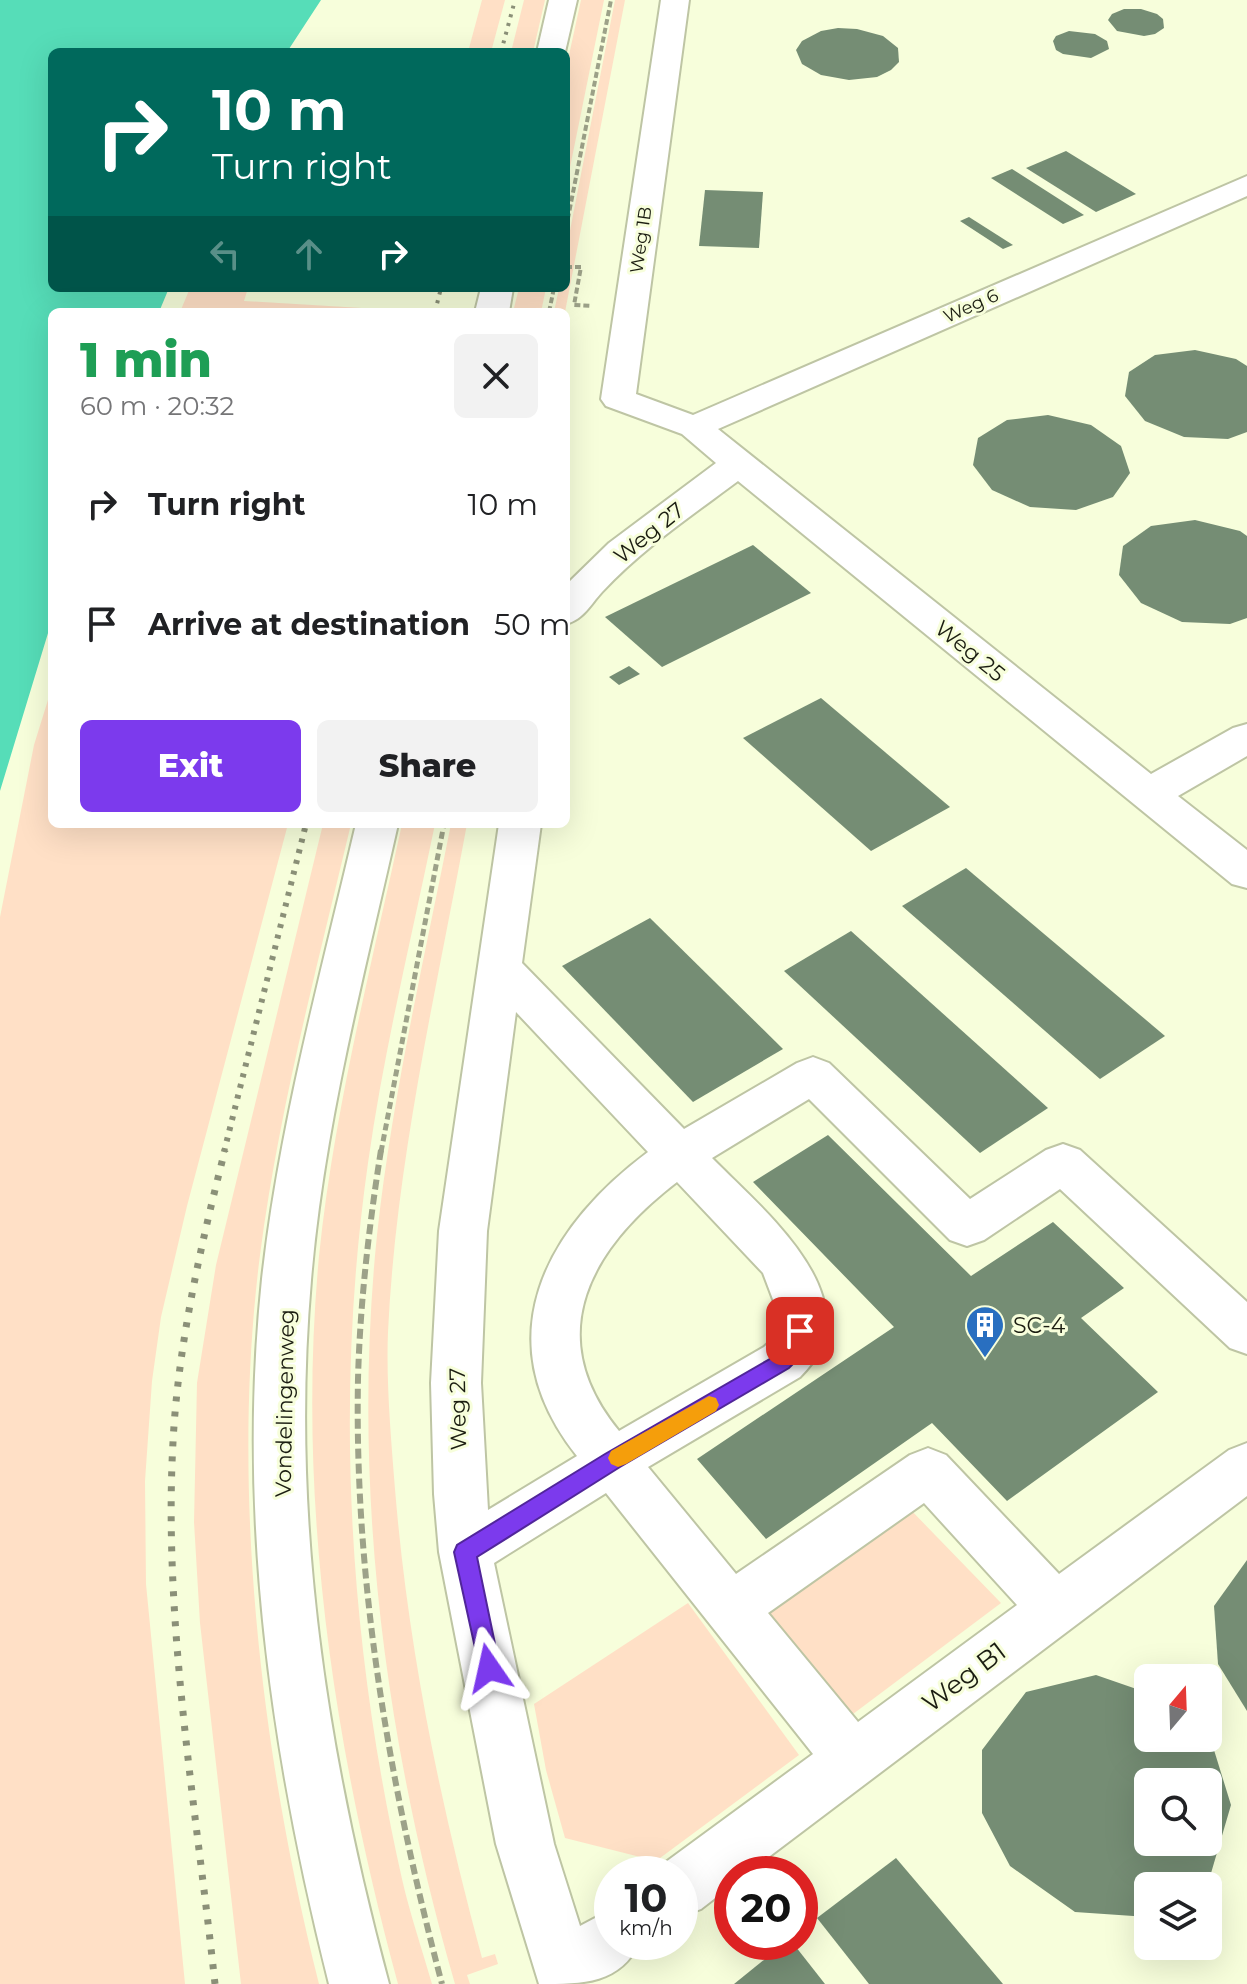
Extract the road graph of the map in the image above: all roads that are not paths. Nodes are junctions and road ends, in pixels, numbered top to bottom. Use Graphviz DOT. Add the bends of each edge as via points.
graph roads {
  1 [pos="563,0"];
  2 [pos="675,0"];
  3 [pos="552,48"];
  4 [pos="1241,194"];
  5 [pos="694,427"];
  6 [pos="739,463"];
  7 [pos="570,606"];
  8 [pos="1247,738"];
  9 [pos="1147,795"];
  10 [pos="376,828"];
  11 [pos="519,828"];
  12 [pos="1247,873"];
  13 [pos="500,968"];
  14 [pos="680,1156"];
  15 [pos="1247,1333"];
  16 [pos="613,1461"];
  17 [pos="1247,1466"];
  18 [pos="465,1552"];
  19 [pos="731,1608"];
  20 [pos="1056,1609"];
  21 [pos="853,1760"];
  22 [pos="698,1875"];
  23 [pos="594,1955"];
  24 [pos="568,1978"];
  25 [pos="359,1984"];
  1 -- 3 [label="street"];
  2 -- 5 [label="street, Weg 1B" via="618,399"];
  4 -- 5 [label="street, Weg 6"];
  5 -- 6 [label="street, Weg 25"];
  6 -- 7 [label="street, Weg 27" via="605,569"];
  6 -- 9 [label="street, Weg 25"];
  8 -- 9 [label="street"];
  9 -- 12 [label="street, Weg 25"];
  10 -- 25 [label="street, Vondelingenweg" via="309,1133 282,1344 281,1443 296,1667 312,1784"];
  11 -- 13 [label="street, Weg 27"];
  13 -- 14 [label="street"];
  13 -- 18 [label="street, Weg 27" via="463,1231 456,1383"];
  14 -- 15 [label="street" via="813,1075 967,1226 1063,1163"];
  14 -- 16 [label="street" via="620,1198 590,1234 567,1275 556,1319 558,1368 578,1419"];
  14 -- 16 [label="street" via="780,1259 797,1295 800,1331 795,1349 782,1362"];
  16 -- 18 [label="street"];
  16 -- 19 [label="street"];
  17 -- 20 [label="street, Weg B1"];
  18 -- 24 [label="street, Weg 27" via="525,1844"];
  19 -- 20 [label="street" via="928,1471"];
  19 -- 21 [label="street"];
  20 -- 21 [label="street, Weg B1"];
  21 -- 22 [label="street, Weg B1"];
  23 -- 24 [label="street"];
}
